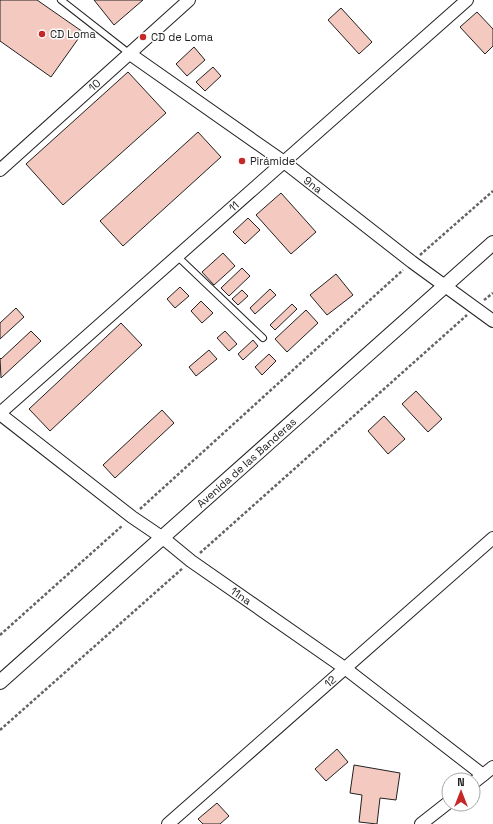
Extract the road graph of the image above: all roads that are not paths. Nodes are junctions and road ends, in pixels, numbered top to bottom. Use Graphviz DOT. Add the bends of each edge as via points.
graph roads {
  1 [pos="61,0"];
  2 [pos="189,0"];
  3 [pos="467,0"];
  4 [pos="130,54"];
  5 [pos="284,162"];
  6 [pos="0,170"];
  7 [pos="493,243"];
  8 [pos="177,256"];
  9 [pos="446,285"];
  10 [pos="493,321"];
  11 [pos="264,338"];
  12 [pos="0,414"];
  13 [pos="163,538"];
  14 [pos="493,538"];
  15 [pos="346,668"];
  16 [pos="0,682"];
  17 [pos="493,767"];
  18 [pos="483,775"];
  19 [pos="441,808"];
  20 [pos="168,824"];
  21 [pos="421,824"];
  1 -- 4 [label="lane"];
  2 -- 4 [label="street, 10"];
  3 -- 5 [label="street, 11"];
  4 -- 5 [label="street, 9na"];
  4 -- 6 [label="street, 10"];
  5 -- 8 [label="street, 11"];
  5 -- 9 [label="street, 9na" via="412,262"];
  7 -- 9 [label="street, Avenida de las Banderas"];
  8 -- 11 [label="lane"];
  8 -- 12 [label="street, 11"];
  9 -- 10 [label="street, 9na"];
  9 -- 13 [label="street, Avenida de las Banderas"];
  12 -- 13 [label="street, 11na" via="132,517"];
  13 -- 15 [label="street, 11na" via="191,561"];
  13 -- 16 [label="street, Avenida de las Banderas"];
  14 -- 15 [label="street, 12"];
  15 -- 18 [label="street, 11na"];
  15 -- 20 [label="street, 12"];
  17 -- 18 [label="street"];
  19 -- 21 [label="street"];
}
